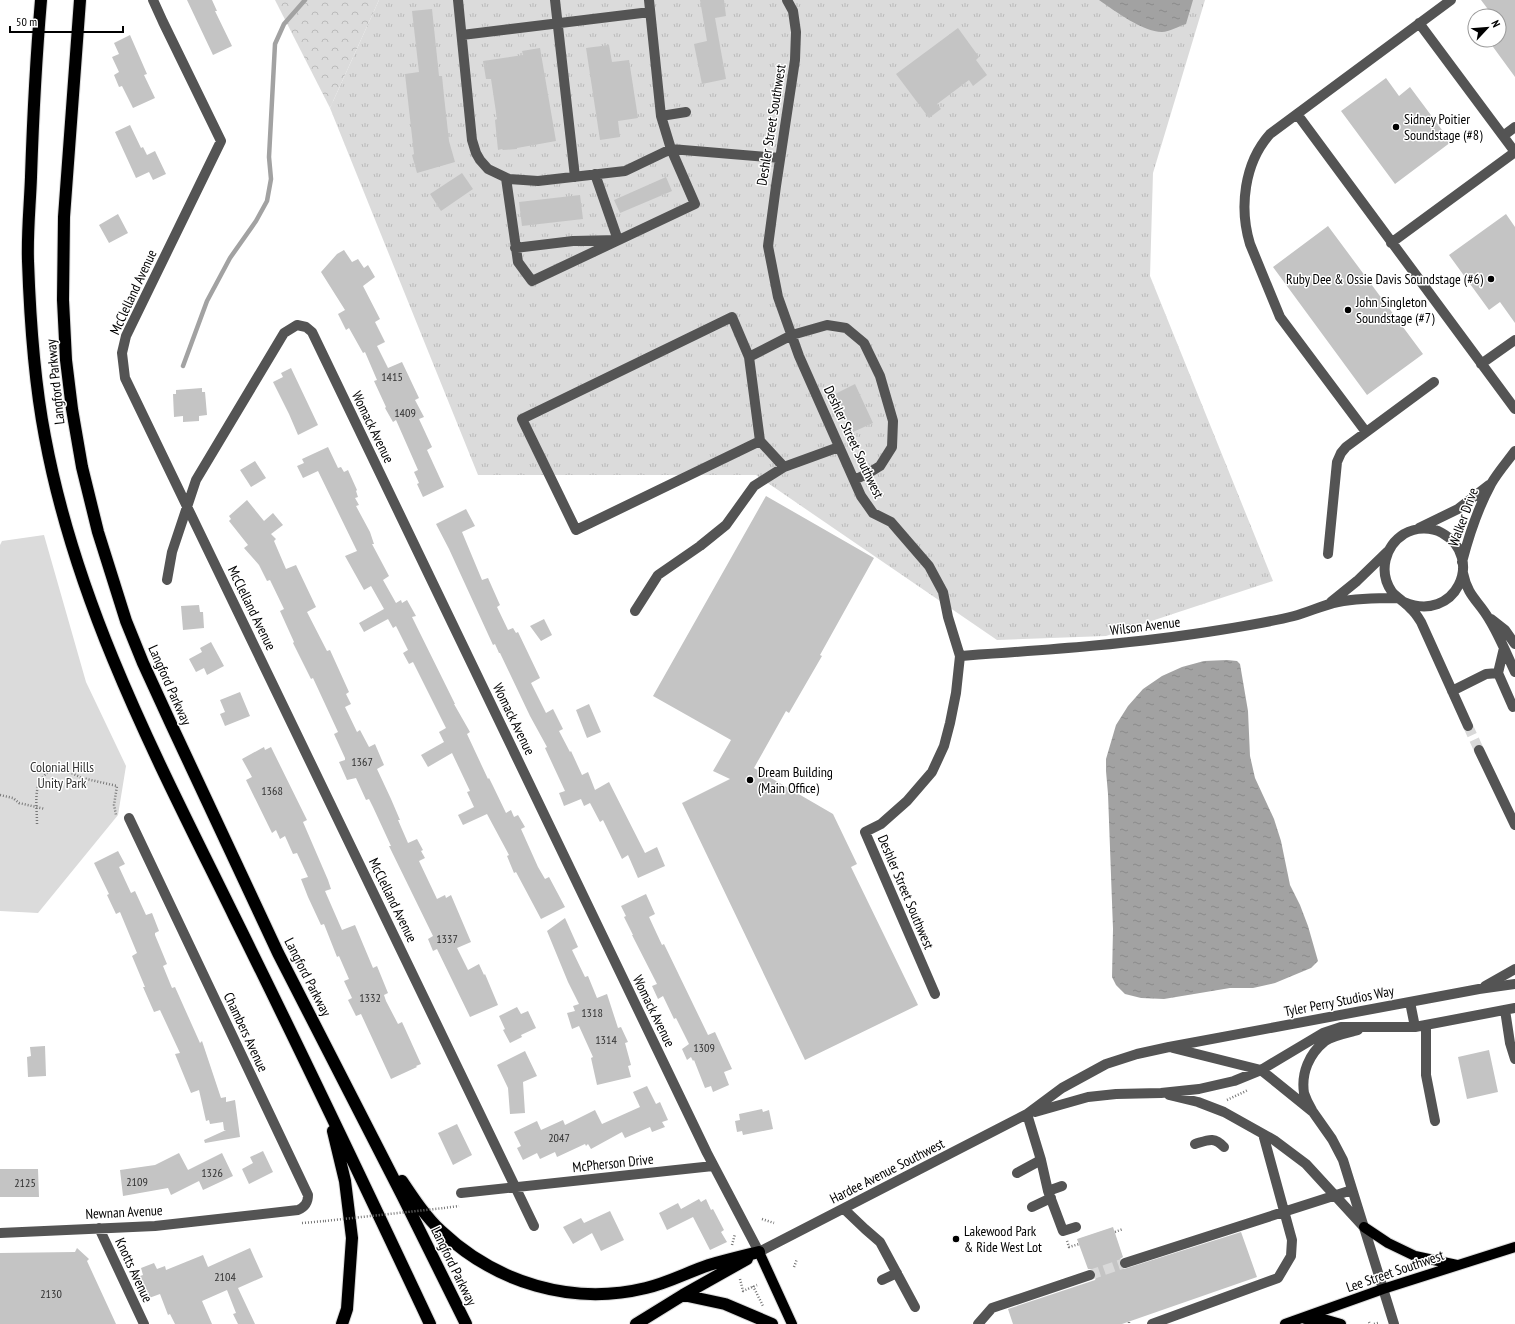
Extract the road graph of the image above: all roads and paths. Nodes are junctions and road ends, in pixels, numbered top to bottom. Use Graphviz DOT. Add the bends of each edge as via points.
graph roads {
  1 [pos="41,0"];
  2 [pos="80,0"];
  3 [pos="153,0"];
  4 [pos="458,0"];
  5 [pos="555,0"];
  6 [pos="649,0"];
  7 [pos="787,0"];
  8 [pos="1451,0"];
  9 [pos="650,12"];
  10 [pos="1419,23"];
  11 [pos="557,24"];
  12 [pos="462,35"];
  13 [pos="686,112"];
  14 [pos="1297,114"];
  15 [pos="661,116"];
  16 [pos="1515,127"];
  17 [pos="1503,136"];
  18 [pos="671,149"];
  19 [pos="1515,152"];
  20 [pos="780,158"];
  21 [pos="595,174"];
  22 [pos="575,177"];
  23 [pos="506,178"];
  24 [pos="618,240"];
  25 [pos="1392,243"];
  26 [pos="516,248"];
  27 [pos="792,335"];
  28 [pos="1515,340"];
  29 [pos="749,357"];
  30 [pos="1481,364"];
  31 [pos="1434,382"];
  32 [pos="1515,410"];
  33 [pos="1366,432"];
  34 [pos="760,441"];
  35 [pos="840,447"];
  36 [pos="1515,451"];
  37 [pos="784,467"];
  38 [pos="854,480"];
  39 [pos="1492,483"];
  40 [pos="187,506"];
  41 [pos="1416,529"];
  42 [pos="1388,551"];
  43 [pos="1328,554"];
  44 [pos="1463,567"];
  45 [pos="167,580"];
  46 [pos="1401,600"];
  47 [pos="1330,603"];
  48 [pos="635,611"];
  49 [pos="1489,618"];
  50 [pos="1515,644"];
  51 [pos="1504,648"];
  52 [pos="960,656"];
  53 [pos="1515,672"];
  54 [pos="1498,673"];
  55 [pos="1452,691"];
  56 [pos="1513,707"];
  57 [pos="1468,726"];
  58 [pos="1479,750"];
  59 [pos="0,795"];
  60 [pos="37,808"];
  61 [pos="45,809"];
  62 [pos="129,818"];
  63 [pos="37,824"];
  64 [pos="1515,825"];
  65 [pos="1515,969"];
  66 [pos="1515,984"];
  67 [pos="1479,989"];
  68 [pos="935,994"];
  69 [pos="1410,1002"];
  70 [pos="1510,1009"];
  71 [pos="1426,1025"];
  72 [pos="1371,1027"];
  73 [pos="1414,1027"];
  74 [pos="1169,1047"];
  75 [pos="1515,1059"];
  76 [pos="1261,1070"];
  77 [pos="1254,1087"];
  78 [pos="1161,1093"];
  79 [pos="1227,1100"];
  80 [pos="355,1104"];
  81 [pos="328,1108"];
  82 [pos="1313,1112"];
  83 [pos="1027,1114"];
  84 [pos="1436,1121"];
  85 [pos="1263,1134"];
  86 [pos="1195,1144"];
  87 [pos="1224,1146"];
  88 [pos="1041,1160"];
  89 [pos="713,1166"];
  90 [pos="1017,1173"];
  91 [pos="1062,1186"];
  92 [pos="516,1188"];
  93 [pos="1352,1190"];
  94 [pos="461,1194"];
  95 [pos="1049,1194"];
  96 [pos="1335,1196"];
  97 [pos="466,1205"];
  98 [pos="1032,1206"];
  99 [pos="844,1209"];
  100 [pos="1284,1212"];
  101 [pos="248,1216"];
  102 [pos="762,1220"];
  103 [pos="300,1223"];
  104 [pos="774,1223"];
  105 [pos="534,1226"];
  106 [pos="1076,1227"];
  107 [pos="1364,1227"];
  108 [pos="99,1228"];
  109 [pos="1123,1229"];
  110 [pos="736,1231"];
  111 [pos="1115,1232"];
  112 [pos="0,1233"];
  113 [pos="732,1245"];
  114 [pos="1515,1247"];
  115 [pos="759,1252"];
  116 [pos="797,1259"];
  117 [pos="1125,1263"];
  118 [pos="1457,1265"];
  119 [pos="794,1267"];
  120 [pos="897,1273"];
  121 [pos="1090,1275"];
  122 [pos="740,1279"];
  123 [pos="882,1280"];
  124 [pos="757,1285"];
  125 [pos="753,1286"];
  126 [pos="1383,1289"];
  127 [pos="683,1295"];
  128 [pos="915,1307"];
  129 [pos="764,1308"];
  130 [pos="1299,1319"];
  131 [pos="1378,1323"];
  132 [pos="144,1324"];
  133 [pos="342,1324"];
  134 [pos="430,1324"];
  135 [pos="466,1324"];
  136 [pos="636,1324"];
  137 [pos="772,1324"];
  138 [pos="792,1324"];
  139 [pos="978,1324"];
  140 [pos="1152,1324"];
  141 [pos="1285,1324"];
  142 [pos="1341,1324"];
  143 [pos="1374,1324"];
  144 [pos="1394,1324"];
  1 -- 81 [label="highway, Langford Parkway" via="34,89 28,258 37,385 60,505 90,602 125,690"];
  2 -- 80 [label="highway, Langford Parkway" via="64,217 63,300 72,409 82,467 98,532 114,586 143,663 278,953"];
  3 -- 40 [label="street, McClelland Avenue" via="221,141 126,336 122,353 125,378"];
  4 -- 12 [label="street"];
  5 -- 11 [label="street"];
  6 -- 9 [label="street"];
  7 -- 20 [label="street, Deshler Street Southwest" via="793,10 796,32 795,60"];
  8 -- 10 [label="street"];
  9 -- 11 [label="street"];
  9 -- 15 [label="street"];
  10 -- 14 [label="street"];
  10 -- 17 [label="street"];
  11 -- 12 [label="street"];
  11 -- 22 [label="street"];
  12 -- 23 [label="street" via="472,140 476,153 488,169"];
  13 -- 15 [label="street"];
  14 -- 25 [label="street"];
  14 -- 33 [label="street" via="1270,134 1253,162 1244,203 1246,232 1280,316"];
  15 -- 18 [label="street"];
  16 -- 17 [label="street"];
  17 -- 19 [label="street"];
  18 -- 20 [label="street"];
  18 -- 21 [label="street" via="625,171"];
  18 -- 24 [label="street" via="694,204"];
  19 -- 25 [label="street"];
  20 -- 27 [label="street, Deshler Street Southwest" via="768,246 778,297"];
  21 -- 22 [label="street"];
  21 -- 24 [label="street"];
  22 -- 23 [label="street" via="538,181"];
  23 -- 26 [label="street"];
  24 -- 26 [label="street" via="573,241"];
  24 -- 26 [label="street" via="532,280 518,262"];
  25 -- 30 [label="street"];
  27 -- 29 [label="street"];
  27 -- 35 [label="street, Deshler Street Southwest"];
  27 -- 38 [label="street" via="827,325 846,328 864,343 880,376 893,420 892,447 880,466"];
  28 -- 30 [label="street"];
  29 -- 34 [label="street"];
  29 -- 34 [label="street" via="732,318 522,420 576,530"];
  30 -- 32 [label="street"];
  31 -- 33 [label="street"];
  33 -- 43 [label="street" via="1346,447 1337,462"];
  34 -- 37 [label="street"];
  35 -- 37 [label="street"];
  35 -- 38 [label="street, Deshler Street Southwest"];
  36 -- 39 [label="street, Walker Drive"];
  37 -- 48 [label="street" via="754,486 726,525 658,575"];
  38 -- 52 [label="street, Deshler Street Southwest" via="873,513 891,522 929,566 942,592"];
  39 -- 41 [label="street, Walker Drive" via="1458,509"];
  39 -- 44 [label="street, Walker Drive" via="1474,523"];
  40 -- 45 [label="street, Womack Avenue" via="172,552"];
  40 -- 89 [label="street, Womack Avenue" via="196,480 284,333 297,325 306,327 312,332"];
  40 -- 92 [label="street, McClelland Avenue"];
  41 -- 42 [label="street" via="1399,537"];
  41 -- 44 [label="street" via="1434,530 1450,538 1456,546"];
  42 -- 46 [label="street" via="1384,567 1385,576 1392,591"];
  42 -- 47 [label="street" via="1357,582"];
  44 -- 46 [label="street" via="1456,590 1443,602 1419,607"];
  44 -- 49 [label="street" via="1468,590"];
  46 -- 47 [label="street" via="1358,599"];
  46 -- 55 [label="street" via="1421,622"];
  47 -- 52 [label="street, Wilson Avenue" via="1281,619 1168,638"];
  49 -- 50 [label="street" via="1505,630"];
  49 -- 51 [label="street"];
  51 -- 53 [label="street"];
  51 -- 54 [label="street"];
  52 -- 68 [label="street, Deshler Street Southwest" via="950,723 944,746 932,772 907,801 881,824 865,832"];
  54 -- 55 [label="street" via="1486,674"];
  54 -- 56 [label="street"];
  55 -- 57 [label="street"];
  58 -- 64 [label="street"];
  59 -- 60 [label="path"];
  60 -- 61 [label="path"];
  60 -- 62 [label="path" via="37,789 41,779 50,771 61,768 82,778 117,786 114,805 116,815"];
  60 -- 63 [label="path"];
  62 -- 101 [label="street, Chambers Avenue" via="308,1195 305,1206 298,1210"];
  65 -- 67 [label="street"];
  66 -- 67 [label="street, Tyler Perry Studios Way"];
  67 -- 69 [label="street, Tyler Perry Studios Way"];
  69 -- 73 [label="street"];
  69 -- 74 [label="street, Tyler Perry Studios Way"];
  70 -- 71 [label="street, Tyler Perry Studios Way"];
  70 -- 75 [label="street" via="1510,1043"];
  71 -- 73 [label="street, Tyler Perry Studios Way"];
  71 -- 84 [label="street" via="1426,1075"];
  72 -- 73 [label="street, Tyler Perry Studios Way"];
  72 -- 76 [label="street, Tyler Perry Studios Way" via="1341,1027 1323,1033"];
  72 -- 82 [label="street" via="1326,1041 1307,1063 1304,1072 1304,1094"];
  74 -- 76 [label="street"];
  74 -- 83 [label="street, Hardee Avenue Southwest" via="1106,1064 1062,1088"];
  76 -- 78 [label="street, Tyler Perry Studios Way" via="1234,1081 1199,1089"];
  76 -- 82 [label="street"];
  77 -- 79 [label="path"];
  78 -- 83 [label="street, Hardee Avenue Southwest" via="1088,1097"];
  78 -- 85 [label="street" via="1224,1112"];
  80 -- 115 [label="highway" via="403,1183 440,1230 478,1261 522,1282 545,1289 587,1295 627,1292 664,1282 709,1265"];
  80 -- 135 [label="highway, Langford Parkway"];
  81 -- 133 [label="highway" via="345,1181 352,1238 347,1309"];
  81 -- 134 [label="highway, Langford Parkway"];
  82 -- 93 [label="street" via="1336,1146"];
  83 -- 88 [label="street"];
  83 -- 99 [label="street, Hardee Avenue Southwest"];
  85 -- 96 [label="street" via="1306,1164"];
  85 -- 100 [label="street"];
  86 -- 87 [label="street" via="1211,1139 1218,1140"];
  88 -- 90 [label="street"];
  88 -- 95 [label="street"];
  89 -- 92 [label="street, McPherson Drive"];
  89 -- 115 [label="street, Womack Avenue"];
  91 -- 95 [label="street"];
  92 -- 94 [label="street, McPherson Drive"];
  92 -- 105 [label="street, McClelland Avenue"];
  93 -- 96 [label="street"];
  93 -- 107 [label="street"];
  95 -- 98 [label="street"];
  95 -- 106 [label="street" via="1063,1231"];
  96 -- 100 [label="street"];
  96 -- 107 [label="street"];
  97 -- 103 [label="path, bridge"];
  99 -- 115 [label="street, Hardee Avenue Southwest"];
  99 -- 120 [label="street" via="880,1242"];
  100 -- 117 [label="street"];
  100 -- 140 [label="street" via="1292,1240 1291,1256 1278,1278"];
  101 -- 108 [label="street, Newnan Avenue" via="156,1226"];
  102 -- 104 [label="path"];
  107 -- 118 [label="main road" via="1388,1244 1415,1256"];
  107 -- 126 [label="street"];
  108 -- 112 [label="street, Newnan Avenue"];
  108 -- 132 [label="street, Knotts Avenue"];
  109 -- 111 [label="path"];
  110 -- 113 [label="path"];
  114 -- 118 [label="main road, Lee Street Southwest"];
  115 -- 127 [label="highway"];
  115 -- 138 [label="main road, Womack Avenue"];
  116 -- 119 [label="path"];
  118 -- 126 [label="main road, Lee Street Southwest"];
  120 -- 123 [label="street"];
  120 -- 128 [label="street"];
  121 -- 139 [label="street" via="992,1308"];
  122 -- 125 [label="path" via="743,1291"];
  124 -- 125 [label="path"];
  125 -- 129 [label="path"];
  126 -- 130 [label="main road, Lee Street Southwest"];
  126 -- 144 [label="street"];
  127 -- 136 [label="highway"];
  127 -- 137 [label="highway" via="725,1304"];
  130 -- 141 [label="main road, Lee Street Southwest"];
  130 -- 142 [label="main road" via="1327,1320"];
  131 -- 143 [label="path"];
}
